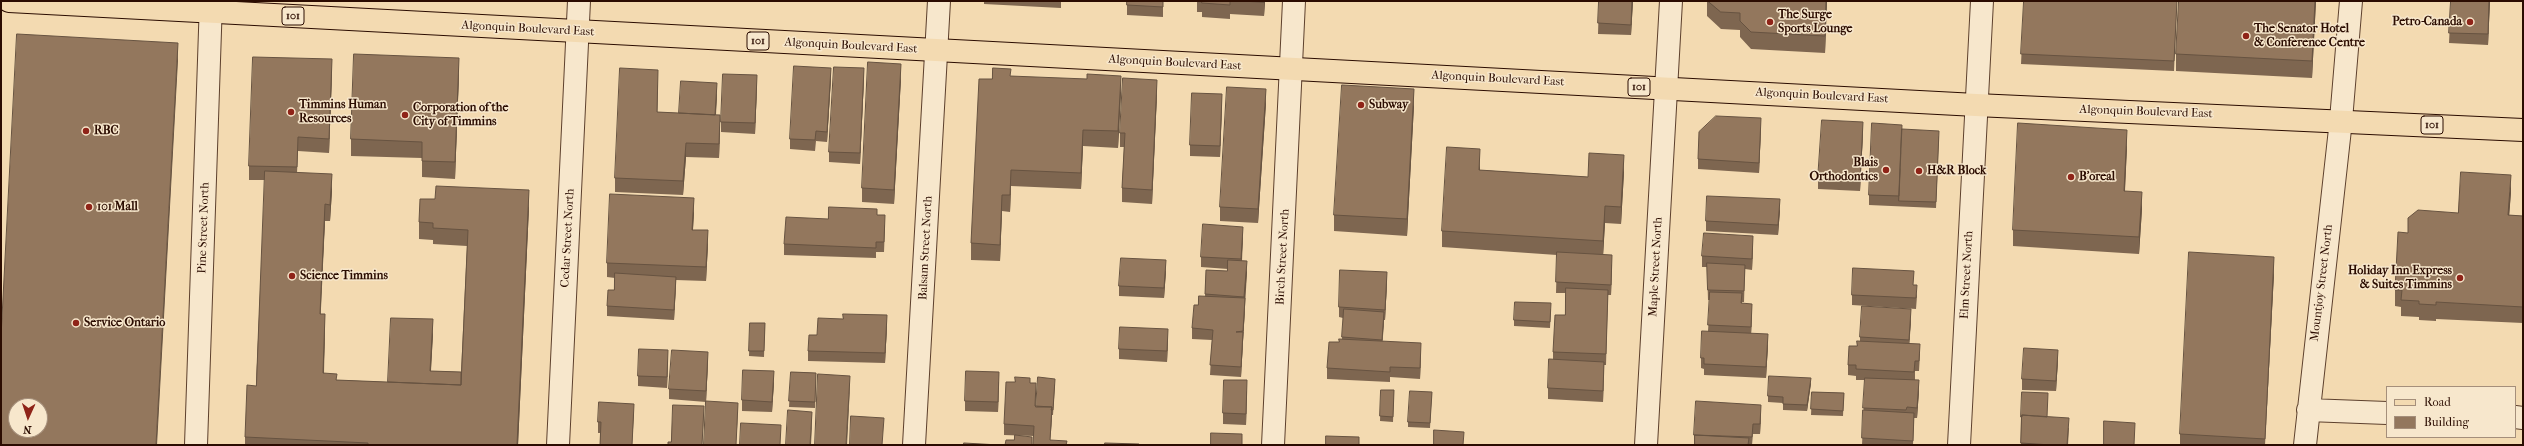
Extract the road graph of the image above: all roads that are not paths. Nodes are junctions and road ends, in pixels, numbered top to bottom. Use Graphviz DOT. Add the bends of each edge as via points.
graph roads {
  1 [pos="9,1"];
  2 [pos="579,1"];
  3 [pos="939,1"];
  4 [pos="1294,1"];
  5 [pos="1671,1"];
  6 [pos="1982,1"];
  7 [pos="2351,1"];
  8 [pos="211,6"];
  9 [pos="578,31"];
  10 [pos="938,50"];
  11 [pos="1292,69"];
  12 [pos="1666,88"];
  13 [pos="1976,104"];
  14 [pos="2341,120"];
  15 [pos="2523,130"];
  16 [pos="2308,410"];
  17 [pos="2386,413"];
  18 [pos="196,445"];
  19 [pos="558,445"];
  20 [pos="914,445"];
  21 [pos="1273,445"];
  22 [pos="1646,445"];
  23 [pos="1959,445"];
  24 [pos="2305,445"];
  1 -- 8 [label="main road, Algonquin Boulevard East / 101"];
  2 -- 9 [label="street, Cedar Street North"];
  3 -- 10 [label="street, Balsam Street North"];
  4 -- 11 [label="street, Birch Street North"];
  5 -- 12 [label="street, Maple Street North"];
  6 -- 13 [label="street, Elm Street North"];
  7 -- 14 [label="street, Mountjoy Street North"];
  8 -- 9 [label="main road, Algonquin Boulevard East / 101"];
  8 -- 18 [label="street, Pine Street North"];
  9 -- 10 [label="main road, Algonquin Boulevard East / 101"];
  9 -- 19 [label="street, Cedar Street North"];
  10 -- 11 [label="main road, Algonquin Boulevard East / 101"];
  10 -- 20 [label="street, Balsam Street North"];
  11 -- 12 [label="main road, Algonquin Boulevard East / 101"];
  11 -- 21 [label="street, Birch Street North"];
  12 -- 13 [label="main road, Algonquin Boulevard East / 101"];
  12 -- 22 [label="street, Maple Street North"];
  13 -- 14 [label="main road, Algonquin Boulevard East / 101"];
  13 -- 23 [label="street, Elm Street North"];
  14 -- 15 [label="main road, 101"];
  14 -- 16 [label="street, Mountjoy Street North"];
  16 -- 17 [label="street"];
  16 -- 24 [label="street, Mountjoy Street North"];
}
